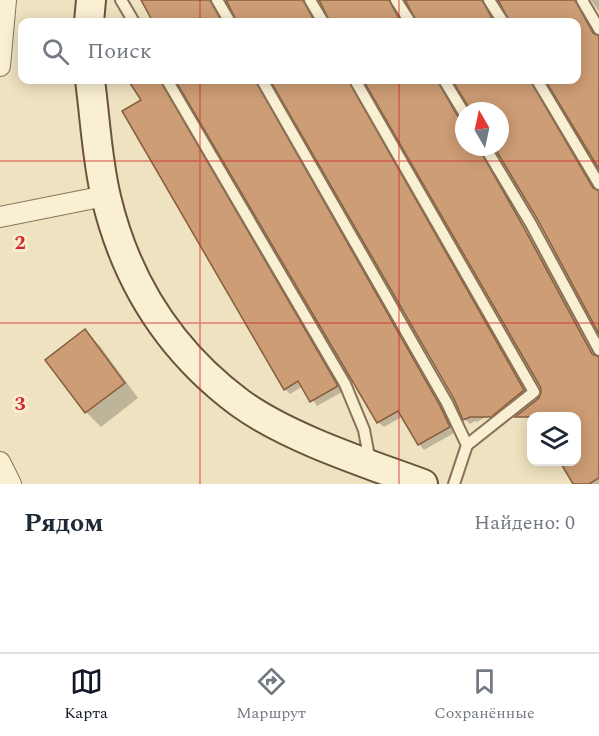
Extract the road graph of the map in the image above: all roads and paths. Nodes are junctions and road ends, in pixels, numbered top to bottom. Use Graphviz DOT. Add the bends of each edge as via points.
graph roads {
  1 [pos="6,0"];
  2 [pos="91,0"];
  3 [pos="121,0"];
  4 [pos="217,0"];
  5 [pos="310,0"];
  6 [pos="396,0"];
  7 [pos="489,0"];
  8 [pos="582,0"];
  9 [pos="89,18"];
  10 [pos="132,18"];
  11 [pos="228,18"];
  12 [pos="321,18"];
  13 [pos="407,18"];
  14 [pos="500,18"];
  15 [pos="599,29"];
  16 [pos="0,66"];
  17 [pos="91,84"];
  18 [pos="169,84"];
  19 [pos="264,84"];
  20 [pos="357,84"];
  21 [pos="446,84"];
  22 [pos="539,84"];
  23 [pos="457,102"];
  24 [pos="489,156"];
  25 [pos="599,184"];
  26 [pos="105,196"];
  27 [pos="0,217"];
  28 [pos="599,350"];
  29 [pos="467,446"];
  30 [pos="0,462"];
  31 [pos="370,465"];
  32 [pos="11,484"];
  33 [pos="423,484"];
  34 [pos="454,484"];
  1 -- 16 [label="street"];
  2 -- 9 [label="main road"];
  3 -- 10 [label="lane"];
  4 -- 11 [label="lane"];
  5 -- 12 [label="lane"];
  6 -- 13 [label="lane"];
  7 -- 14 [label="lane"];
  8 -- 15 [label="lane"];
  17 -- 26 [label="main road"];
  18 -- 31 [label="lane" via="345,384 364,430"];
  19 -- 29 [label="lane" via="447,403"];
  20 -- 29 [label="lane" via="534,392"];
  21 -- 23 [label="lane"];
  22 -- 25 [label="lane"];
  24 -- 28 [label="lane"];
  26 -- 27 [label="street"];
  26 -- 31 [label="main road" via="132,274 151,310 206,375 241,404 289,431"];
  29 -- 34 [label="lane"];
  30 -- 32 [label="street"];
  31 -- 33 [label="main road"];
}
